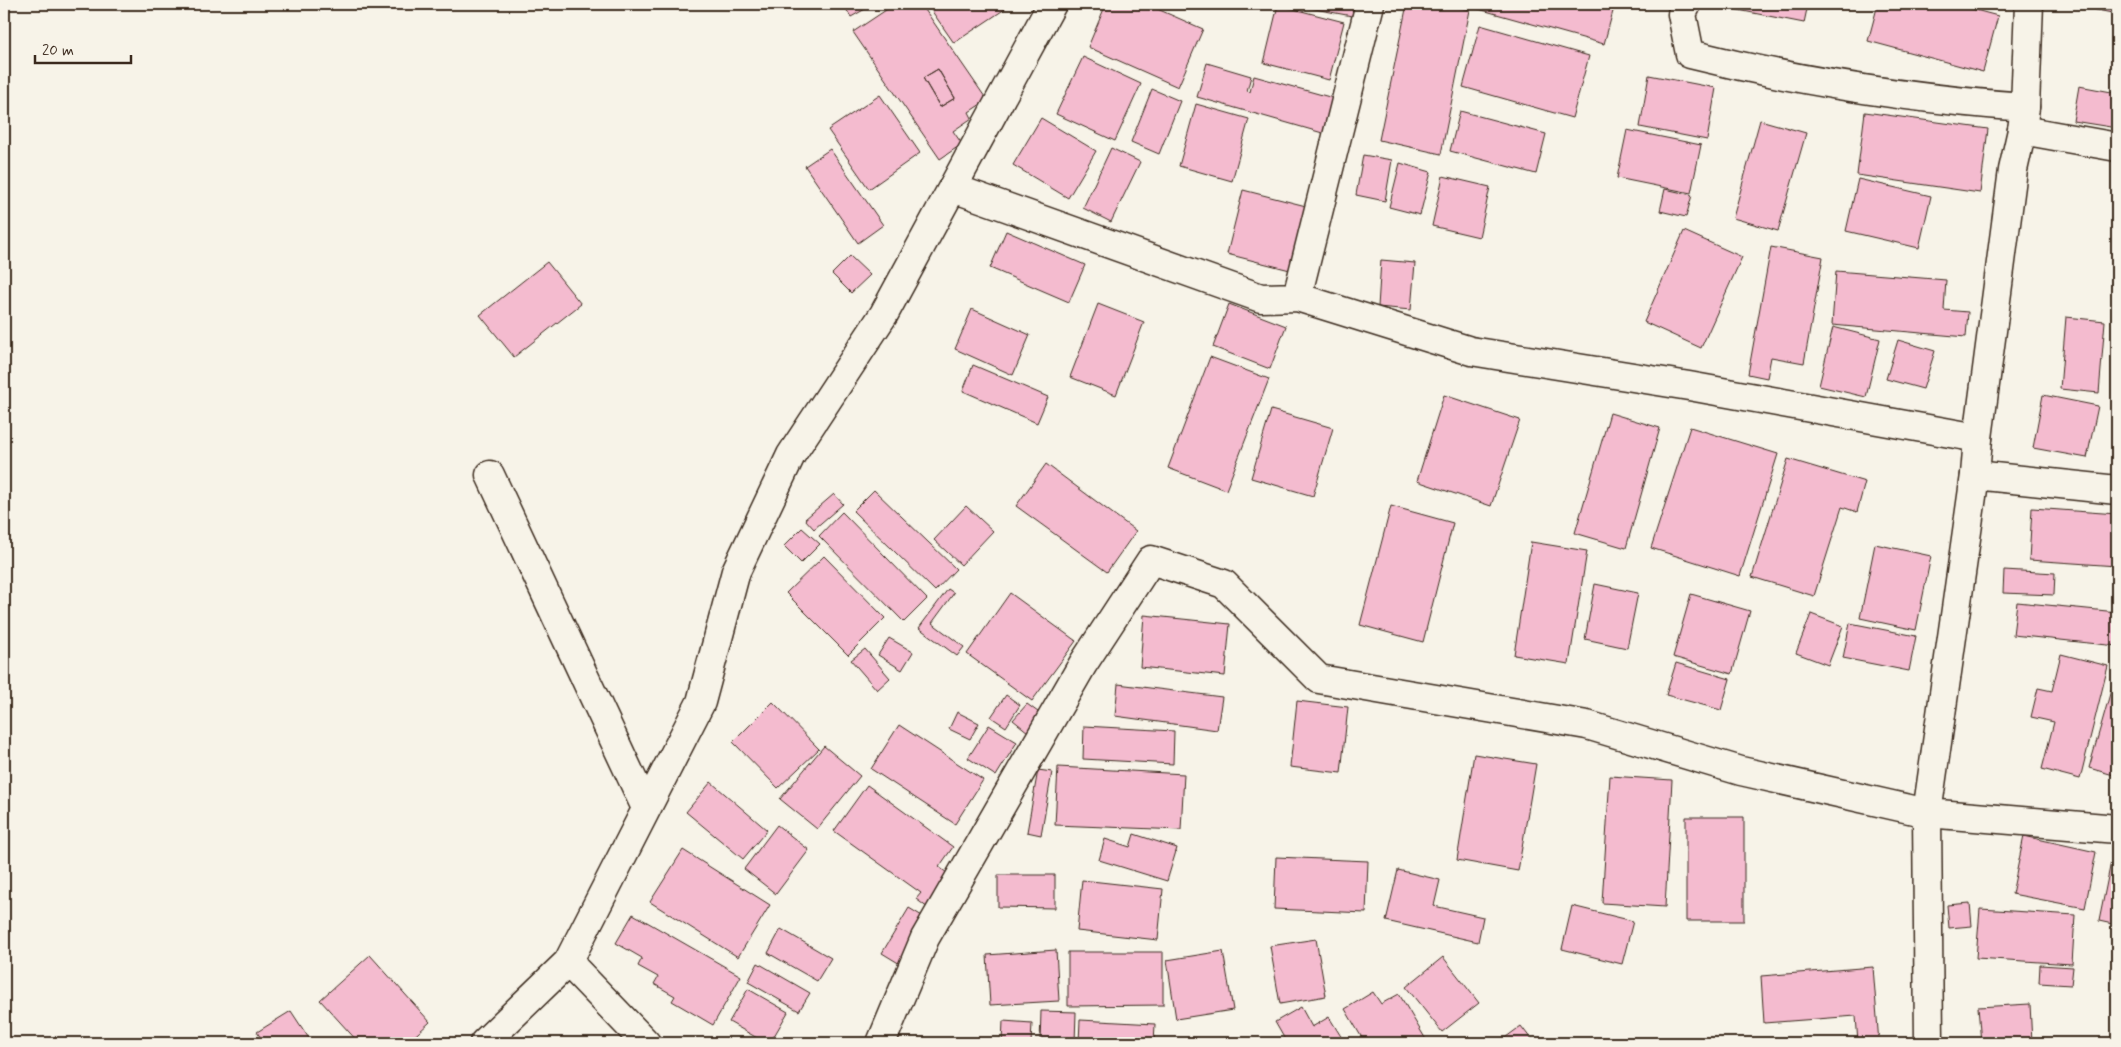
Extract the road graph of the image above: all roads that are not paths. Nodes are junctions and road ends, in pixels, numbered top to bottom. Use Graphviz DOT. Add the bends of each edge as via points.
graph roads {
  1 [pos="1052,4"];
  2 [pos="1370,4"];
  3 [pos="1687,4"];
  4 [pos="2029,4"];
  5 [pos="2024,118"];
  6 [pos="2117,147"];
  7 [pos="953,188"];
  8 [pos="1297,297"];
  9 [pos="1978,438"];
  10 [pos="490,475"];
  11 [pos="1975,475"];
  12 [pos="2117,490"];
  13 [pos="646,808"];
  14 [pos="1927,813"];
  15 [pos="2117,829"];
  16 [pos="568,962"];
  17 [pos="484,1043"];
  18 [pos="646,1043"];
  19 [pos="881,1043"];
  20 [pos="1929,1043"];
  1 -- 7 [label="street"];
  2 -- 8 [label="street"];
  3 -- 5 [label="street" via="1682,14 1690,54 1841,87 1954,102"];
  4 -- 5 [label="street"];
  5 -- 6 [label="street"];
  5 -- 9 [label="street"];
  7 -- 8 [label="street" via="1261,298"];
  7 -- 13 [label="street" via="884,314 791,455 736,572 700,702"];
  8 -- 9 [label="street" via="1471,351"];
  9 -- 11 [label="street"];
  10 -- 13 [label="street"];
  11 -- 12 [label="street"];
  11 -- 14 [label="street"];
  13 -- 16 [label="street"];
  14 -- 15 [label="street"];
  14 -- 19 [label="street" via="1741,771 1587,725 1319,679 1224,584 1151,560 1083,664 925,938"];
  14 -- 20 [label="street"];
  16 -- 17 [label="street"];
  16 -- 18 [label="street"];
}
